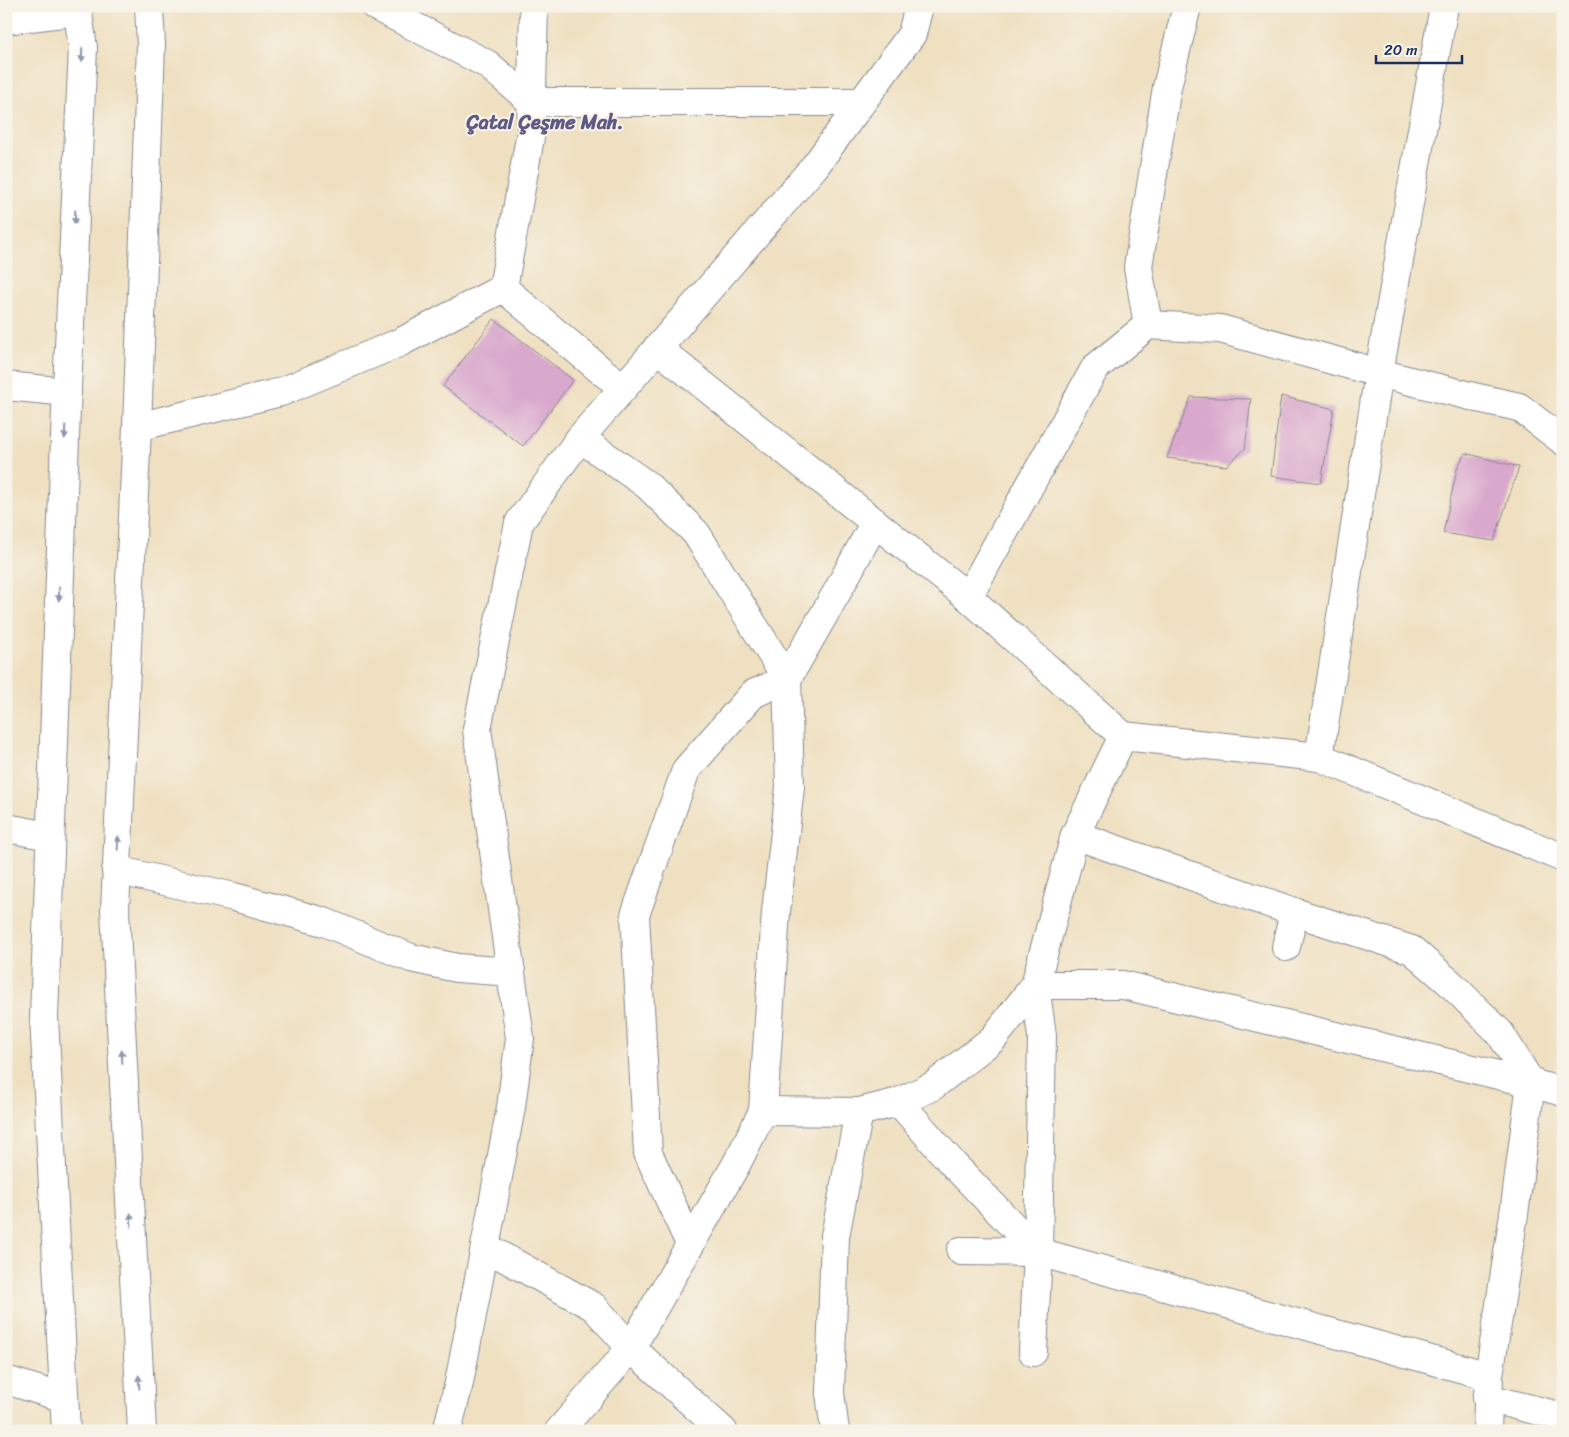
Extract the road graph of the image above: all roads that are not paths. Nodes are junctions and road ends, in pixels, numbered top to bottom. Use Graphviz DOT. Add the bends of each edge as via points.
graph roads {
  1 [pos="149,6"];
  2 [pos="375,6"];
  3 [pos="534,6"];
  4 [pos="919,6"];
  5 [pos="1186,6"];
  6 [pos="1444,6"];
  7 [pos="77,9"];
  8 [pos="6,20"];
  9 [pos="532,102"];
  10 [pos="862,102"];
  11 [pos="503,288"];
  12 [pos="1148,325"];
  13 [pos="657,348"];
  14 [pos="1379,373"];
  15 [pos="6,386"];
  16 [pos="624,387"];
  17 [pos="67,392"];
  18 [pos="137,427"];
  19 [pos="580,438"];
  20 [pos="1563,440"];
  21 [pos="875,522"];
  22 [pos="968,597"];
  23 [pos="787,679"];
  24 [pos="1123,736"];
  25 [pos="1319,757"];
  26 [pos="6,828"];
  27 [pos="50,836"];
  28 [pos="1075,836"];
  29 [pos="1563,858"];
  30 [pos="116,870"];
  31 [pos="1294,912"];
  32 [pos="1286,947"];
  33 [pos="511,972"];
  34 [pos="1036,985"];
  35 [pos="1530,1083"];
  36 [pos="1563,1092"];
  37 [pos="900,1102"];
  38 [pos="763,1111"];
  39 [pos="859,1112"];
  40 [pos="690,1244"];
  41 [pos="485,1247"];
  42 [pos="961,1251"];
  43 [pos="1038,1252"];
  44 [pos="630,1348"];
  45 [pos="1033,1352"];
  46 [pos="6,1380"];
  47 [pos="1488,1387"];
  48 [pos="64,1398"];
  49 [pos="1563,1417"];
  50 [pos="66,1431"];
  51 [pos="142,1431"];
  52 [pos="447,1431"];
  53 [pos="559,1431"];
  54 [pos="723,1431"];
  55 [pos="835,1431"];
  56 [pos="1487,1431"];
  1 -- 18 [label="street" via="151,45"];
  2 -- 9 [label="street" via="487,64"];
  3 -- 9 [label="street"];
  4 -- 10 [label="street" via="912,34"];
  5 -- 12 [label="street" via="1167,87 1138,268"];
  6 -- 14 [label="street"];
  7 -- 8 [label="street"];
  7 -- 17 [label="street, one-way" via="83,48"];
  9 -- 10 [label="street"];
  9 -- 11 [label="street" via="532,132"];
  10 -- 13 [label="street" via="815,166"];
  11 -- 16 [label="street"];
  11 -- 18 [label="street" via="401,342 282,392"];
  12 -- 14 [label="street" via="1220,329"];
  12 -- 22 [label="street" via="1096,368"];
  13 -- 16 [label="street"];
  13 -- 21 [label="street"];
  14 -- 20 [label="street" via="1519,407"];
  14 -- 25 [label="street"];
  15 -- 17 [label="street"];
  16 -- 19 [label="street"];
  17 -- 27 [label="street, one-way"];
  30 -- 18 [label="street, one-way"];
  19 -- 23 [label="street" via="647,486 696,533"];
  19 -- 33 [label="street" via="519,523 477,729"];
  21 -- 22 [label="street"];
  21 -- 23 [label="street"];
  22 -- 24 [label="street"];
  23 -- 38 [label="street" via="790,787 776,912"];
  23 -- 40 [label="street" via="753,694 686,770 635,915 648,1153"];
  24 -- 25 [label="street"];
  24 -- 28 [label="street"];
  25 -- 29 [label="street"];
  26 -- 27 [label="street"];
  27 -- 48 [label="street" via="44,1017"];
  28 -- 31 [label="street"];
  28 -- 34 [label="street"];
  30 -- 33 [label="street" via="324,922 411,958 458,968"];
  51 -- 30 [label="street, one-way" via="115,910"];
  31 -- 32 [label="street"];
  31 -- 35 [label="street" via="1412,950 1500,1033"];
  33 -- 41 [label="street" via="520,1038 511,1107"];
  34 -- 35 [label="street" via="1123,985"];
  34 -- 37 [label="street" via="993,1039 933,1086"];
  34 -- 43 [label="street" via="1042,1036"];
  35 -- 36 [label="street"];
  35 -- 47 [label="street"];
  37 -- 39 [label="street"];
  37 -- 43 [label="street"];
  38 -- 39 [label="street"];
  38 -- 40 [label="street"];
  39 -- 55 [label="street" via="835,1236 830,1393"];
  40 -- 44 [label="street"];
  41 -- 44 [label="street" via="594,1307"];
  41 -- 52 [label="street"];
  42 -- 43 [label="street"];
  43 -- 45 [label="street"];
  43 -- 47 [label="street"];
  44 -- 53 [label="street"];
  44 -- 54 [label="street"];
  46 -- 48 [label="street"];
  47 -- 49 [label="street"];
  47 -- 56 [label="street"];
  48 -- 50 [label="street"];
}
